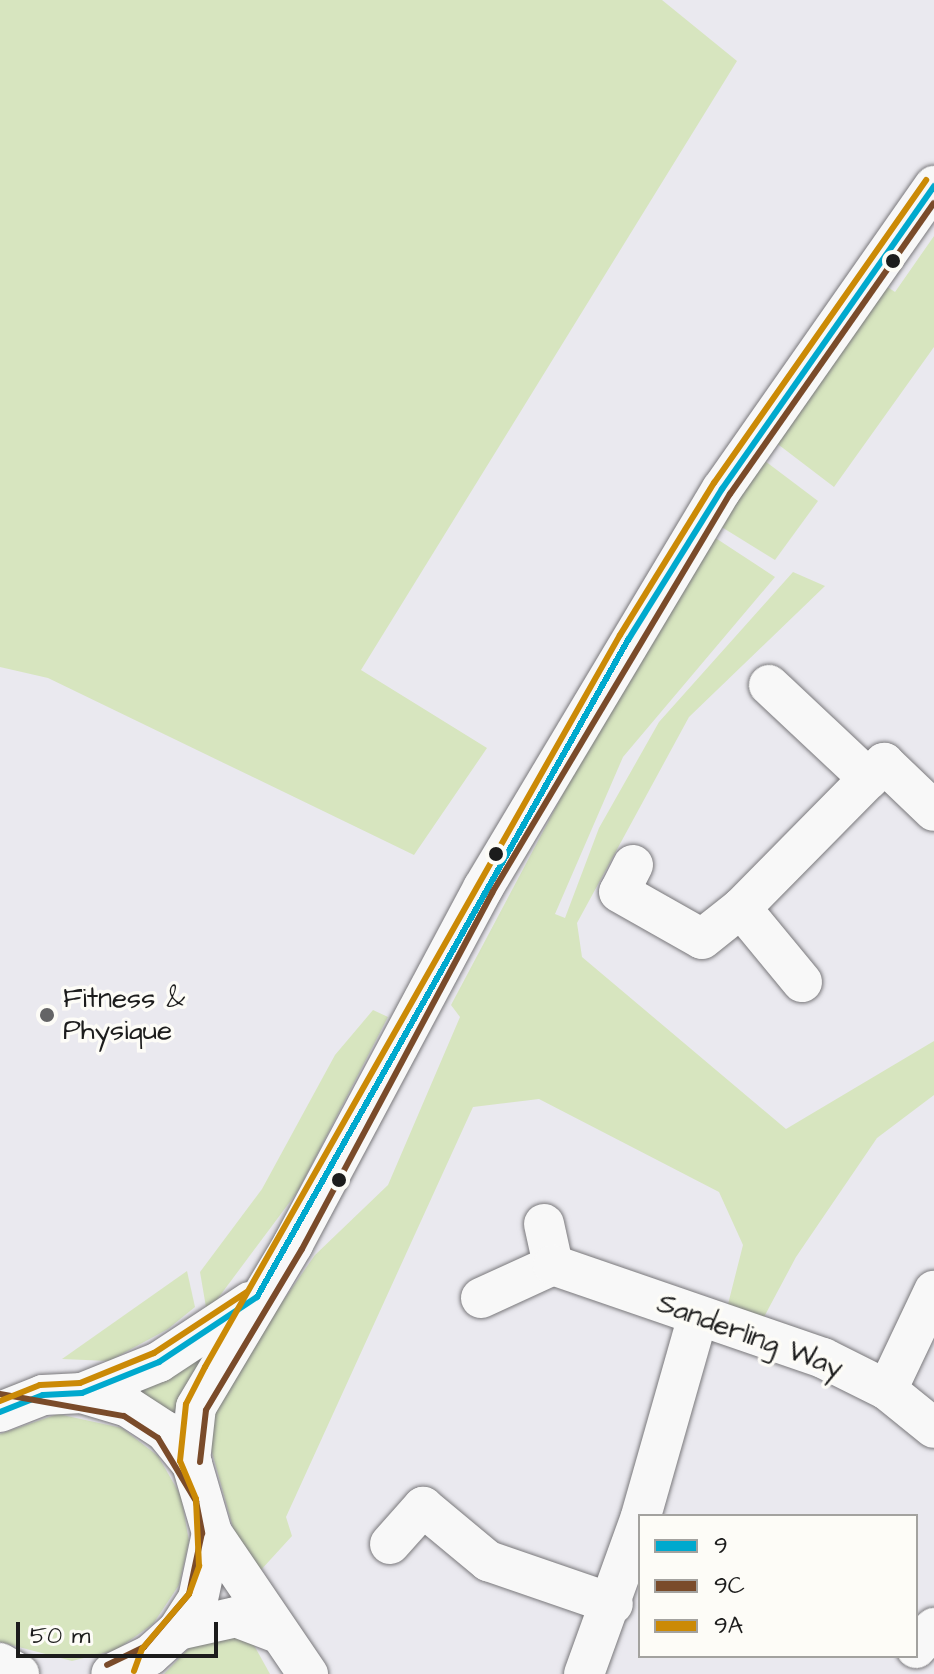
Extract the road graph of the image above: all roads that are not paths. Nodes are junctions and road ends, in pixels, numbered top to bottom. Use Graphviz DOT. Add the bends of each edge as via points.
graph roads {
  1 [pos="928,205"];
  2 [pos="769,685"];
  3 [pos="869,779"];
  4 [pos="934,811"];
  5 [pos="633,865"];
  6 [pos="741,908"];
  7 [pos="802,982"];
  8 [pos="544,1224"];
  9 [pos="553,1265"];
  10 [pos="934,1291"];
  11 [pos="257,1297"];
  12 [pos="481,1298"];
  13 [pos="698,1316"];
  14 [pos="0,1384"];
  15 [pos="887,1390"];
  16 [pos="82,1393"];
  17 [pos="43,1395"];
  18 [pos="0,1412"];
  19 [pos="934,1428"];
  20 [pos="190,1461"];
  21 [pos="648,1514"];
  22 [pos="212,1533"];
  23 [pos="638,1540"];
  24 [pos="390,1544"];
  25 [pos="613,1604"];
  26 [pos="934,1628"];
  27 [pos="273,1631"];
  28 [pos="918,1646"];
  29 [pos="157,1653"];
  30 [pos="907,1658"];
  31 [pos="111,1674"];
  32 [pos="308,1674"];
  33 [pos="584,1674"];
  34 [pos="893,1674"];
  1 -- 11 [label="street" via="722,489 628,640"];
  2 -- 3 [label="street"];
  3 -- 4 [label="street" via="884,763"];
  3 -- 6 [label="street"];
  5 -- 6 [label="street" via="619,892 702,939"];
  6 -- 7 [label="street"];
  8 -- 9 [label="street"];
  9 -- 12 [label="street"];
  9 -- 13 [label="street, Sanderling Way"];
  10 -- 15 [label="street"];
  11 -- 16 [label="street" via="159,1362"];
  11 -- 20 [label="street" via="196,1407"];
  13 -- 15 [label="street, Sanderling Way" via="823,1358"];
  13 -- 21 [label="street"];
  14 -- 17 [label="street"];
  15 -- 19 [label="street, Sanderling Way"];
  16 -- 17 [label="street"];
  16 -- 20 [label="street" via="128,1407 165,1431"];
  17 -- 18 [label="street"];
  20 -- 22 [label="street"];
  22 -- 27 [label="street"];
  22 -- 29 [label="street" via="198,1599"];
  23 -- 25 [label="street"];
  24 -- 25 [label="street" via="423,1507 488,1561"];
  25 -- 33 [label="street"];
  26 -- 28 [label="street"];
  27 -- 29 [label="street" via="236,1617"];
  27 -- 32 [label="street"];
  29 -- 31 [label="street"];
  30 -- 34 [label="street"];
}
